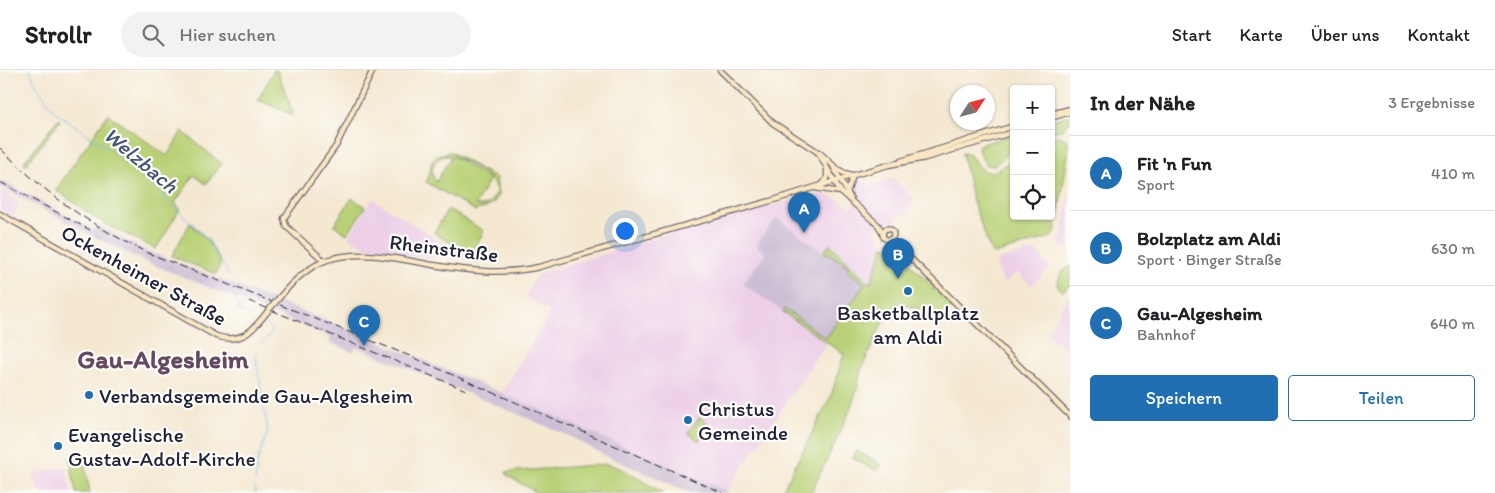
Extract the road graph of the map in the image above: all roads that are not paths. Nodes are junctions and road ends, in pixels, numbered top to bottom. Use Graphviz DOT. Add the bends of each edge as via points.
graph roads {
  1 [pos="373,70"];
  2 [pos="720,70"];
  3 [pos="1070,108"];
  4 [pos="1070,112"];
  5 [pos="1055,114"];
  6 [pos="1055,115"];
  7 [pos="1010,127"];
  8 [pos="1010,133"];
  9 [pos="812,148"];
  10 [pos="826,165"];
  11 [pos="832,165"];
  12 [pos="888,165"];
  13 [pos="854,175"];
  14 [pos="837,180"];
  15 [pos="822,185"];
  16 [pos="811,188"];
  17 [pos="844,192"];
  18 [pos="0,214"];
  19 [pos="884,231"];
  20 [pos="892,238"];
  21 [pos="315,251"];
  22 [pos="324,261"];
  23 [pos="318,264"];
  24 [pos="268,311"];
  25 [pos="1070,416"];
  1 -- 21 [label="main road" via="339,142 284,218 286,226"];
  2 -- 9 [label="main road" via="774,122"];
  3 -- 5 [label="main road"];
  4 -- 6 [label="main road"];
  7 -- 12 [label="main road"];
  8 -- 12 [label="main road"];
  9 -- 10 [label="main road"];
  9 -- 11 [label="main road"];
  10 -- 14 [label="main road"];
  10 -- 15 [label="main road" via="828,175"];
  11 -- 13 [label="main road"];
  11 -- 14 [label="main road"];
  12 -- 13 [label="main road, Rheinstraße"];
  13 -- 14 [label="main road, Rheinstraße"];
  13 -- 17 [label="main road"];
  14 -- 15 [label="main road, Rheinstraße"];
  14 -- 17 [label="main road"];
  15 -- 16 [label="main road, Rheinstraße"];
  16 -- 17 [label="main road"];
  16 -- 22 [label="main road, Rheinstraße" via="526,270 480,271 364,255"];
  17 -- 19 [label="main road"];
  18 -- 24 [label="main road, Ockenheimer Straße" via="216,336 232,339 243,336"];
  19 -- 20 [label="main road" via="884,238"];
  19 -- 20 [label="main road" via="892,230"];
  20 -- 25 [label="main road"];
  21 -- 22 [label="main road"];
  21 -- 23 [label="main road"];
  22 -- 23 [label="main road, Rheinstraße"];
  23 -- 24 [label="main road, Rheinstraße, bridge" via="300,275"];
}
